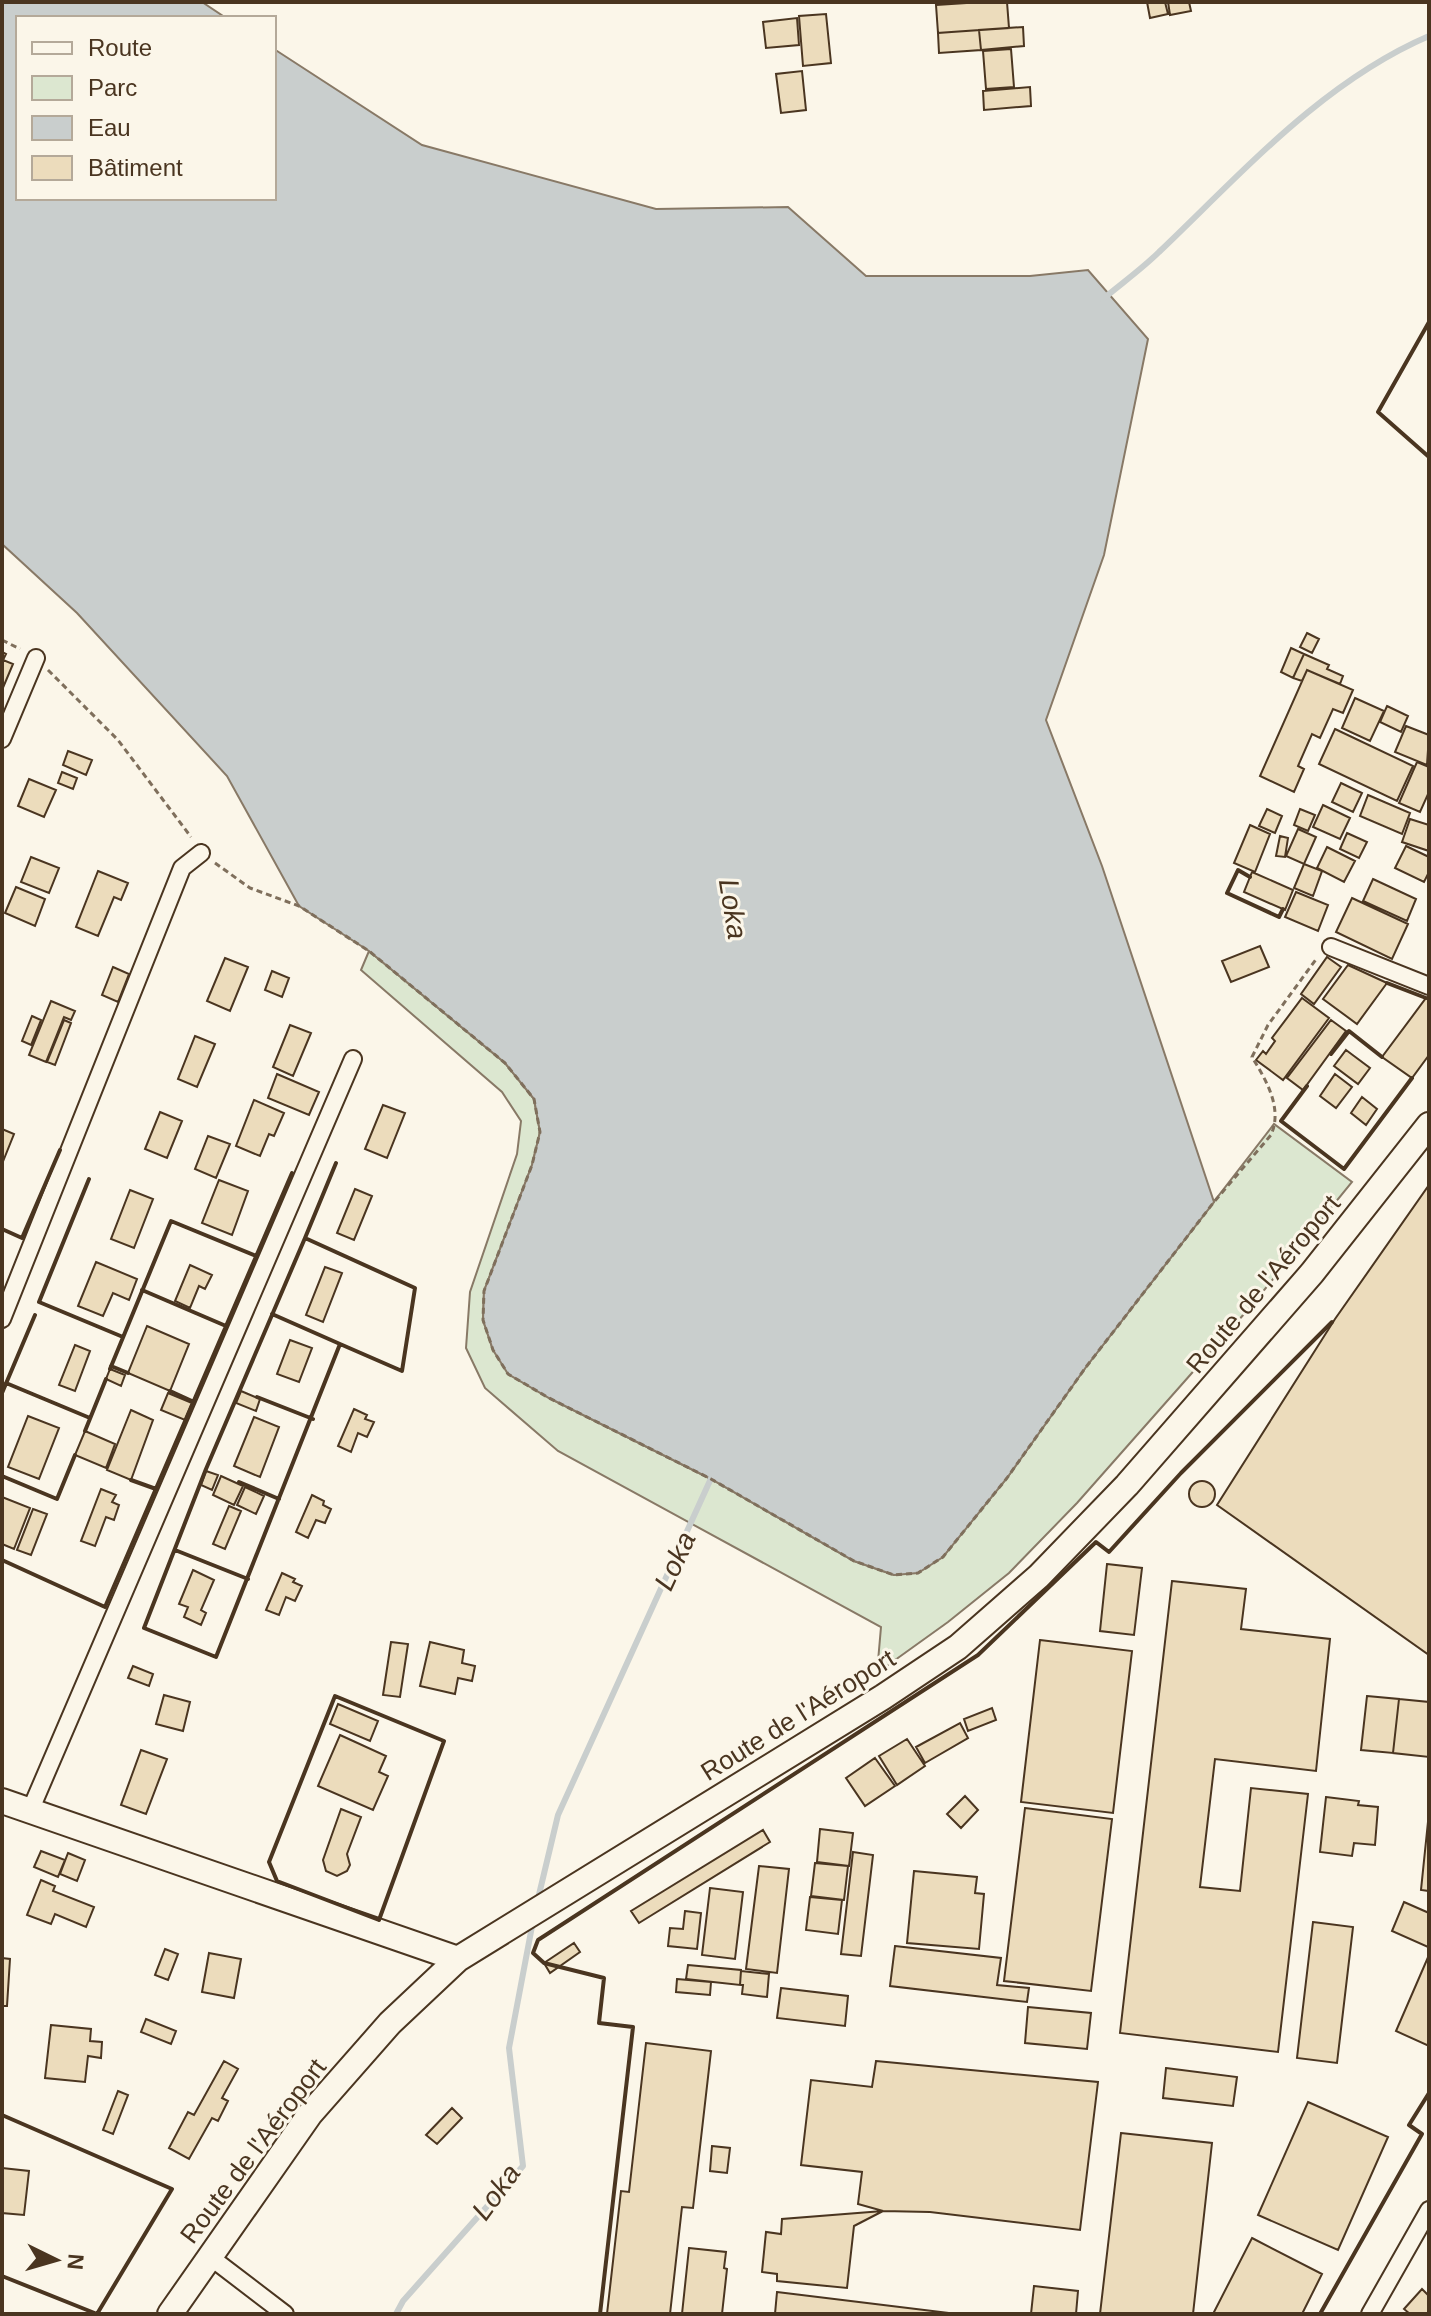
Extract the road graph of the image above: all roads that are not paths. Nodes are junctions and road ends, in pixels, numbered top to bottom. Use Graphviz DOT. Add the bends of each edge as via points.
graph roads {
  1 [pos="36,658"];
  2 [pos="2,739"];
  3 [pos="201,853"];
  4 [pos="1331,947"];
  5 [pos="1429,986"];
  6 [pos="353,1059"];
  7 [pos="1429,1125"];
  8 [pos="2,1319"];
  9 [pos="2,1801"];
  10 [pos="30,1811"];
  11 [pos="458,1959"];
  12 [pos="1429,2210"];
  13 [pos="209,2256"];
  14 [pos="170,2314"];
  15 [pos="285,2314"];
  16 [pos="1370,2314"];
  1 -- 2 [label="street"];
  3 -- 8 [label="street" via="182,868"];
  4 -- 5 [label="street"];
  6 -- 10 [label="street"];
  7 -- 11 [label="main road, Route de l'Aéroport" via="1312,1273 1147,1462 1039,1576 958,1647"];
  9 -- 10 [label="main road"];
  10 -- 11 [label="main road"];
  11 -- 13 [label="main road, Route de l'Aéroport" via="390,2023 310,2114"];
  12 -- 16 [label="street"];
  13 -- 14 [label="main road, Route de l'Aéroport"];
  13 -- 15 [label="street"];
}
